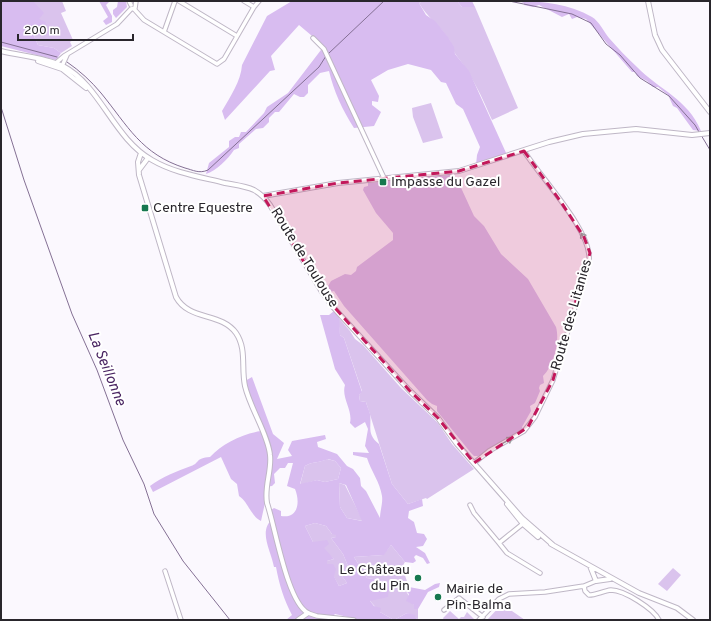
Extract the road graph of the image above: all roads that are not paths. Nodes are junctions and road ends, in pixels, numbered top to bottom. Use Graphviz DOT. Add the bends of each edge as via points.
graph roads {
  1 [pos="175,1"];
  2 [pos="179,1"];
  3 [pos="244,1"];
  4 [pos="259,1"];
  5 [pos="648,1"];
  6 [pos="133,5"];
  7 [pos="254,7"];
  8 [pos="164,32"];
  9 [pos="237,36"];
  10 [pos="313,38"];
  11 [pos="1,51"];
  12 [pos="67,55"];
  13 [pos="59,66"];
  14 [pos="710,112"];
  15 [pos="708,134"];
  16 [pos="524,151"];
  17 [pos="141,153"];
  18 [pos="148,158"];
  19 [pos="139,170"];
  20 [pos="384,178"];
  21 [pos="263,196"];
  22 [pos="474,463"];
  23 [pos="470,505"];
  24 [pos="524,523"];
  25 [pos="499,543"];
  26 [pos="165,571"];
  27 [pos="540,573"];
  28 [pos="604,574"];
  29 [pos="595,575"];
  30 [pos="603,579"];
  31 [pos="616,580"];
  32 [pos="586,585"];
  33 [pos="444,610"];
  34 [pos="308,613"];
  35 [pos="483,617"];
  36 [pos="325,618"];
  37 [pos="180,620"];
  38 [pos="298,620"];
  39 [pos="354,620"];
  40 [pos="479,620"];
  41 [pos="659,620"];
  42 [pos="693,620"];
  1 -- 8 [label="street"];
  2 -- 9 [label="street"];
  3 -- 7 [label="street"];
  4 -- 7 [label="street"];
  5 -- 14 [label="street" via="655,35 662,50"];
  6 -- 8 [label="street" via="140,17"];
  6 -- 12 [label="street" via="117,24"];
  7 -- 9 [label="street"];
  8 -- 9 [label="street" via="217,64 224,59"];
  10 -- 20 [label="street" via="326,53"];
  11 -- 13 [label="street, Route de Toulouse"];
  12 -- 13 [label="street"];
  12 -- 13 [label="street"];
  13 -- 17 [label="street, Route de Toulouse" via="83,82 124,136"];
  15 -- 16 [label="street" via="624,129 567,137"];
  16 -- 20 [label="street" via="459,170"];
  22 -- 16 [label="street, Route des Litanies, one-way" via="489,451 524,431 535,417 553,380 589,261 589,249 584,237 553,189"];
  17 -- 18 [label="street, Route de Toulouse"];
  17 -- 19 [label="street"];
  18 -- 19 [label="street"];
  18 -- 21 [label="street, Route de Toulouse" via="177,171 249,188"];
  19 -- 34 [label="street" via="144,194 179,302 191,312 227,324 241,342 245,388 270,454 267,503 288,578 297,602"];
  20 -- 21 [label="street"];
  21 -- 22 [label="street, Route de Toulouse" via="327,299 409,390 438,418"];
  22 -- 24 [label="street, Route de Toulouse"];
  23 -- 25 [label="street"];
  24 -- 25 [label="street"];
  24 -- 29 [label="street, Route de Toulouse" via="553,545 586,562"];
  25 -- 27 [label="street" via="507,554"];
  26 -- 37 [label="street"];
  28 -- 29 [label="street"];
  28 -- 30 [label="street"];
  28 -- 31 [label="street"];
  29 -- 30 [label="street"];
  29 -- 32 [label="street"];
  30 -- 31 [label="street"];
  31 -- 42 [label="street" via="643,595 671,606"];
  32 -- 35 [label="street" via="539,593 509,594 499,599"];
  32 -- 41 [label="street" via="585,591 589,595 609,590 619,592 648,607 655,612"];
  33 -- 35 [label="street" via="459,598"];
  34 -- 36 [label="street"];
  34 -- 38 [label="street"];
  35 -- 40 [label="street"];
  36 -- 39 [label="street"];
}
